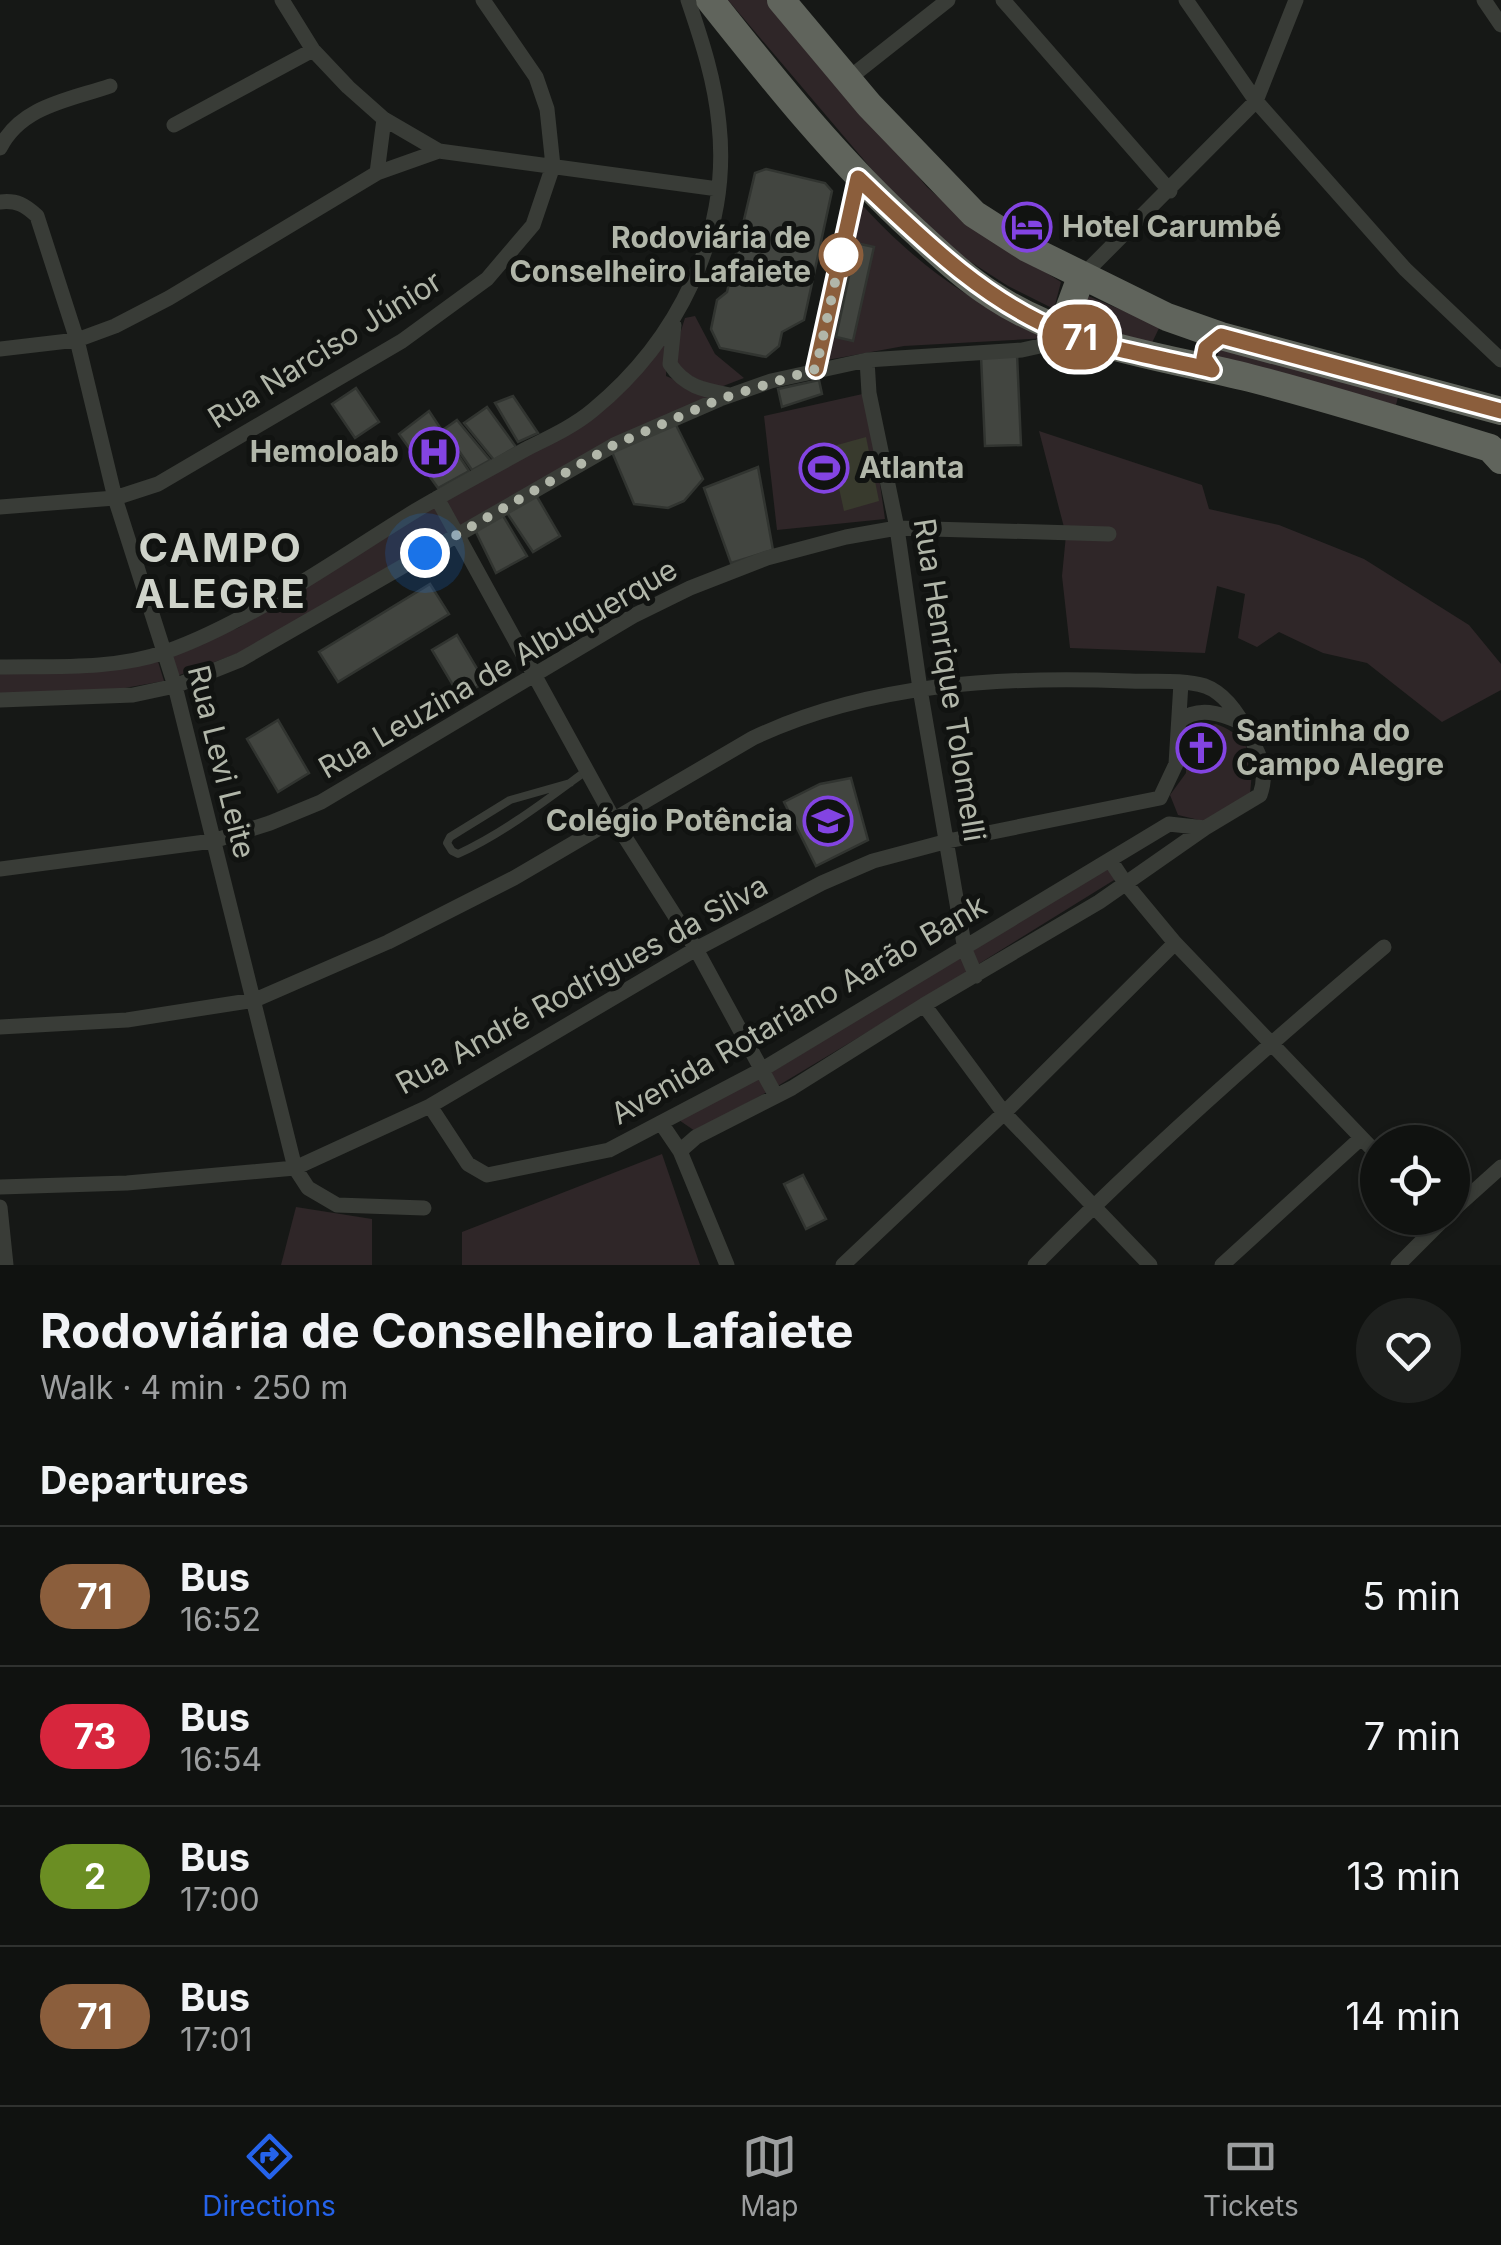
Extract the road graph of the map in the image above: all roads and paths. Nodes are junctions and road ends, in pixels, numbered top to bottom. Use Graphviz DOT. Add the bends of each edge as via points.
graph roads {
  1 [pos="282,0"];
  2 [pos="483,0"];
  3 [pos="688,0"];
  4 [pos="710,0"];
  5 [pos="781,0"];
  6 [pos="948,0"];
  7 [pos="1003,0"];
  8 [pos="1186,0"];
  9 [pos="1296,0"];
  10 [pos="1484,0"];
  11 [pos="1501,25"];
  12 [pos="313,50"];
  13 [pos="848,79"];
  14 [pos="110,86"];
  15 [pos="1256,102"];
  16 [pos="384,119"];
  17 [pos="174,125"];
  18 [pos="0,148"];
  19 [pos="439,150"];
  20 [pos="554,166"];
  21 [pos="377,174"];
  22 [pos="858,178"];
  23 [pos="718,189"];
  24 [pos="1170,191"];
  25 [pos="0,202"];
  26 [pos="1081,277"];
  27 [pos="1167,317"];
  28 [pos="676,318"];
  29 [pos="1061,332"];
  30 [pos="1221,336"];
  31 [pos="77,340"];
  32 [pos="0,350"];
  33 [pos="1158,358"];
  34 [pos="867,360"];
  35 [pos="1501,360"];
  36 [pos="816,369"];
  37 [pos="1212,370"];
  38 [pos="1385,380"];
  39 [pos="730,395"];
  40 [pos="1501,395"];
  41 [pos="1469,400"];
  42 [pos="1382,414"];
  43 [pos="1498,425"];
  44 [pos="1501,460"];
  45 [pos="115,498"];
  46 [pos="437,498"];
  47 [pos="0,507"];
  48 [pos="897,528"];
  49 [pos="1109,534"];
  50 [pos="456,535"];
  51 [pos="164,652"];
  52 [pos="0,667"];
  53 [pos="533,676"];
  54 [pos="1181,683"];
  55 [pos="175,686"];
  56 [pos="920,689"];
  57 [pos="0,700"];
  58 [pos="1180,721"];
  59 [pos="1244,724"];
  60 [pos="586,771"];
  61 [pos="570,783"];
  62 [pos="1160,798"];
  63 [pos="614,820"];
  64 [pos="1169,824"];
  65 [pos="1205,828"];
  66 [pos="212,841"];
  67 [pos="948,841"];
  68 [pos="1110,860"];
  69 [pos="0,869"];
  70 [pos="1126,884"];
  71 [pos="1175,942"];
  72 [pos="1384,947"];
  73 [pos="696,949"];
  74 [pos="965,950"];
  75 [pos="976,976"];
  76 [pos="255,1000"];
  77 [pos="924,1005"];
  78 [pos="0,1026"];
  79 [pos="1271,1042"];
  80 [pos="763,1068"];
  81 [pos="776,1096"];
  82 [pos="430,1106"];
  83 [pos="1004,1113"];
  84 [pos="661,1123"];
  85 [pos="1360,1139"];
  86 [pos="680,1151"];
  87 [pos="1501,1167"];
  88 [pos="295,1168"];
  89 [pos="0,1188"];
  90 [pos="1470,1195"];
  91 [pos="1094,1205"];
  92 [pos="0,1207"];
  93 [pos="424,1208"];
  94 [pos="1427,1235"];
  95 [pos="6,1265"];
  96 [pos="727,1265"];
  97 [pos="843,1265"];
  98 [pos="1035,1265"];
  99 [pos="1150,1265"];
  100 [pos="1222,1265"];
  101 [pos="1398,1265"];
  1 -- 12 [label="street"];
  2 -- 20 [label="street, Rua Narciso Júnior" via="536,76"];
  3 -- 23 [label="street" via="720,128"];
  4 -- 22 [label="highway"];
  5 -- 13 [label="highway"];
  6 -- 13 [label="street"];
  7 -- 24 [label="street"];
  8 -- 15 [label="street"];
  9 -- 15 [label="street"];
  10 -- 11 [label="street"];
  12 -- 16 [label="street"];
  12 -- 17 [label="street"];
  13 -- 26 [label="highway" via="974,214"];
  14 -- 18 [label="street" via="23,118"];
  15 -- 24 [label="street"];
  15 -- 35 [label="street" via="1405,268"];
  16 -- 19 [label="street"];
  16 -- 21 [label="street"];
  19 -- 20 [label="street"];
  19 -- 21 [label="street"];
  20 -- 23 [label="street"];
  20 -- 45 [label="street, Rua Narciso Júnior" via="533,225 487,280 402,341 228,445 158,484"];
  21 -- 31 [label="street" via="170,298"];
  22 -- 29 [label="highway" via="991,295"];
  22 -- 36 [label="lane"];
  23 -- 28 [label="street" via="704,253"];
  24 -- 26 [label="street"];
  25 -- 31 [label="street, Rua Levi Leite" via="14,201 36,216"];
  26 -- 27 [label="highway"];
  26 -- 29 [label="highway"];
  27 -- 30 [label="highway"];
  27 -- 33 [label="highway" via="1174,334"];
  28 -- 39 [label="street" via="670,364 677,375"];
  28 -- 46 [label="street" via="592,411"];
  29 -- 33 [label="highway"];
  29 -- 34 [label="street" via="1022,350"];
  30 -- 37 [label="highway" via="1206,348"];
  30 -- 38 [label="highway"];
  31 -- 32 [label="street"];
  31 -- 45 [label="street, Rua Levi Leite"];
  33 -- 37 [label="highway"];
  34 -- 36 [label="street"];
  34 -- 48 [label="street, Rua Henrique Tolomelli"];
  36 -- 39 [label="street"];
  37 -- 42 [label="highway"];
  38 -- 41 [label="highway"];
  38 -- 43 [label="highway"];
  39 -- 50 [label="street" via="614,445"];
  40 -- 41 [label="street"];
  41 -- 43 [label="highway"];
  42 -- 43 [label="highway"];
  42 -- 44 [label="highway" via="1490,448"];
  45 -- 47 [label="street, Rua Narciso Júnior"];
  45 -- 51 [label="street, Rua Levi Leite"];
  46 -- 50 [label="street"];
  46 -- 51 [label="street" via="237,620"];
  48 -- 49 [label="street, Rua Leuzina de Albuquerque"];
  48 -- 53 [label="street, Rua Leuzina de Albuquerque" via="768,558 694,586"];
  48 -- 56 [label="street, Rua Henrique Tolomelli"];
  50 -- 53 [label="street"];
  50 -- 55 [label="street" via="240,660"];
  51 -- 52 [label="street" via="122,662"];
  51 -- 55 [label="street, Rua Levi Leite"];
  53 -- 60 [label="street"];
  53 -- 66 [label="street, Rua Leuzina de Albuquerque" via="321,802"];
  54 -- 56 [label="street" via="1051,678"];
  54 -- 58 [label="street"];
  54 -- 59 [label="street" via="1207,687"];
  55 -- 57 [label="street" via="134,695"];
  55 -- 66 [label="street, Rua Levi Leite"];
  56 -- 63 [label="street" via="794,719"];
  56 -- 67 [label="street, Rua Henrique Tolomelli"];
  58 -- 59 [label="street" via="1203,712"];
  58 -- 62 [label="street" via="1176,764"];
  59 -- 65 [label="street, Avenida Rotariano Aarão Bank" via="1262,759 1260,794"];
  60 -- 61 [label="lane"];
  60 -- 63 [label="street"];
  61 -- 61 [label="lane" via="493,838 458,854 446,843 510,800"];
  62 -- 64 [label="street"];
  62 -- 67 [label="street, Rua André Rodrigues da Silva"];
  63 -- 73 [label="street"];
  63 -- 76 [label="street" via="402,935"];
  64 -- 65 [label="street"];
  64 -- 68 [label="street, Avenida Rotariano Aarão Bank"];
  65 -- 70 [label="street, Avenida Rotariano Aarão Bank"];
  66 -- 69 [label="street, Rua Leuzina de Albuquerque"];
  66 -- 76 [label="street, Rua Levi Leite"];
  67 -- 73 [label="street, Rua André Rodrigues da Silva" via="873,861"];
  67 -- 74 [label="street, Rua Henrique Tolomelli"];
  68 -- 70 [label="street"];
  68 -- 74 [label="street, Avenida Rotariano Aarão Bank"];
  70 -- 71 [label="street"];
  70 -- 75 [label="street, Avenida Rotariano Aarão Bank"];
  71 -- 79 [label="street"];
  71 -- 83 [label="street"];
  72 -- 79 [label="street"];
  73 -- 80 [label="street"];
  73 -- 82 [label="street, Rua André Rodrigues da Silva"];
  74 -- 75 [label="street, Rua Henrique Tolomelli"];
  74 -- 80 [label="street, Avenida Rotariano Aarão Bank"];
  75 -- 77 [label="street, Avenida Rotariano Aarão Bank"];
  76 -- 78 [label="street" via="127,1020"];
  76 -- 88 [label="street, Rua Levi Leite"];
  77 -- 81 [label="street, Avenida Rotariano Aarão Bank"];
  77 -- 83 [label="street"];
  79 -- 85 [label="street"];
  79 -- 91 [label="street"];
  80 -- 81 [label="street"];
  80 -- 84 [label="street, Avenida Rotariano Aarão Bank"];
  81 -- 86 [label="street, Avenida Rotariano Aarão Bank"];
  82 -- 84 [label="street, Avenida Rotariano Aarão Bank" via="468,1164 487,1175 609,1150"];
  82 -- 88 [label="street, Rua André Rodrigues da Silva"];
  83 -- 91 [label="street"];
  83 -- 97 [label="street"];
  84 -- 86 [label="street"];
  85 -- 100 [label="street"];
  86 -- 96 [label="street"];
  87 -- 90 [label="street"];
  88 -- 89 [label="street, Rua André Rodrigues da Silva"];
  88 -- 93 [label="street" via="308,1188 337,1205"];
  91 -- 98 [label="street"];
  91 -- 99 [label="street"];
  92 -- 95 [label="street"];
  94 -- 101 [label="street"];
}
